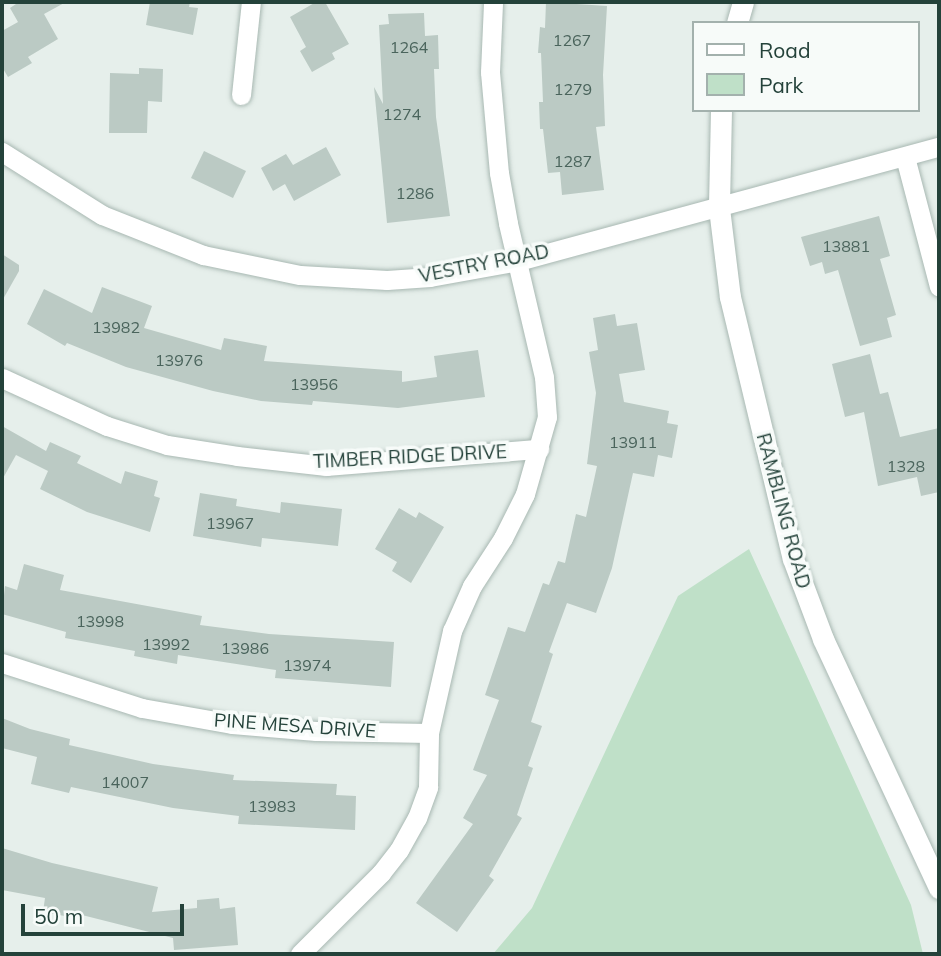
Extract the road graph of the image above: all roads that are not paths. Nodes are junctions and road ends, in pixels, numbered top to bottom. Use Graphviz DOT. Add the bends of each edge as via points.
graph roads {
  1 [pos="251,2"];
  2 [pos="494,2"];
  3 [pos="743,2"];
  4 [pos="738,21"];
  5 [pos="241,95"];
  6 [pos="721,112"];
  7 [pos="939,147"];
  8 [pos="2,152"];
  9 [pos="905,157"];
  10 [pos="719,208"];
  11 [pos="518,261"];
  12 [pos="939,287"];
  13 [pos="2,378"];
  14 [pos="539,449"];
  15 [pos="2,663"];
  16 [pos="429,733"];
  17 [pos="939,888"];
  18 [pos="300,954"];
  1 -- 5 [label="street"];
  2 -- 11 [label="street" via="490,72 494,122"];
  3 -- 4 [label="street"];
  6 -- 10 [label="street, RAMBLING ROAD"];
  7 -- 9 [label="street, VESTRY ROAD"];
  8 -- 11 [label="street, VESTRY ROAD" via="102,215 152,237 253,267 387,280"];
  9 -- 10 [label="street, VESTRY ROAD"];
  9 -- 12 [label="street"];
  10 -- 11 [label="street, VESTRY ROAD"];
  10 -- 17 [label="street, RAMBLING ROAD" via="738,337 793,559 823,639"];
  11 -- 14 [label="street" via="544,377 547,417"];
  13 -- 14 [label="street, TIMBER RIDGE DRIVE" via="107,426 167,445 237,456 326,466"];
  14 -- 16 [label="street" via="525,494 472,586 452,631"];
  15 -- 16 [label="street, PINE MESA DRIVE" via="142,708 232,724"];
  16 -- 18 [label="street" via="428,787 399,850"];
}
